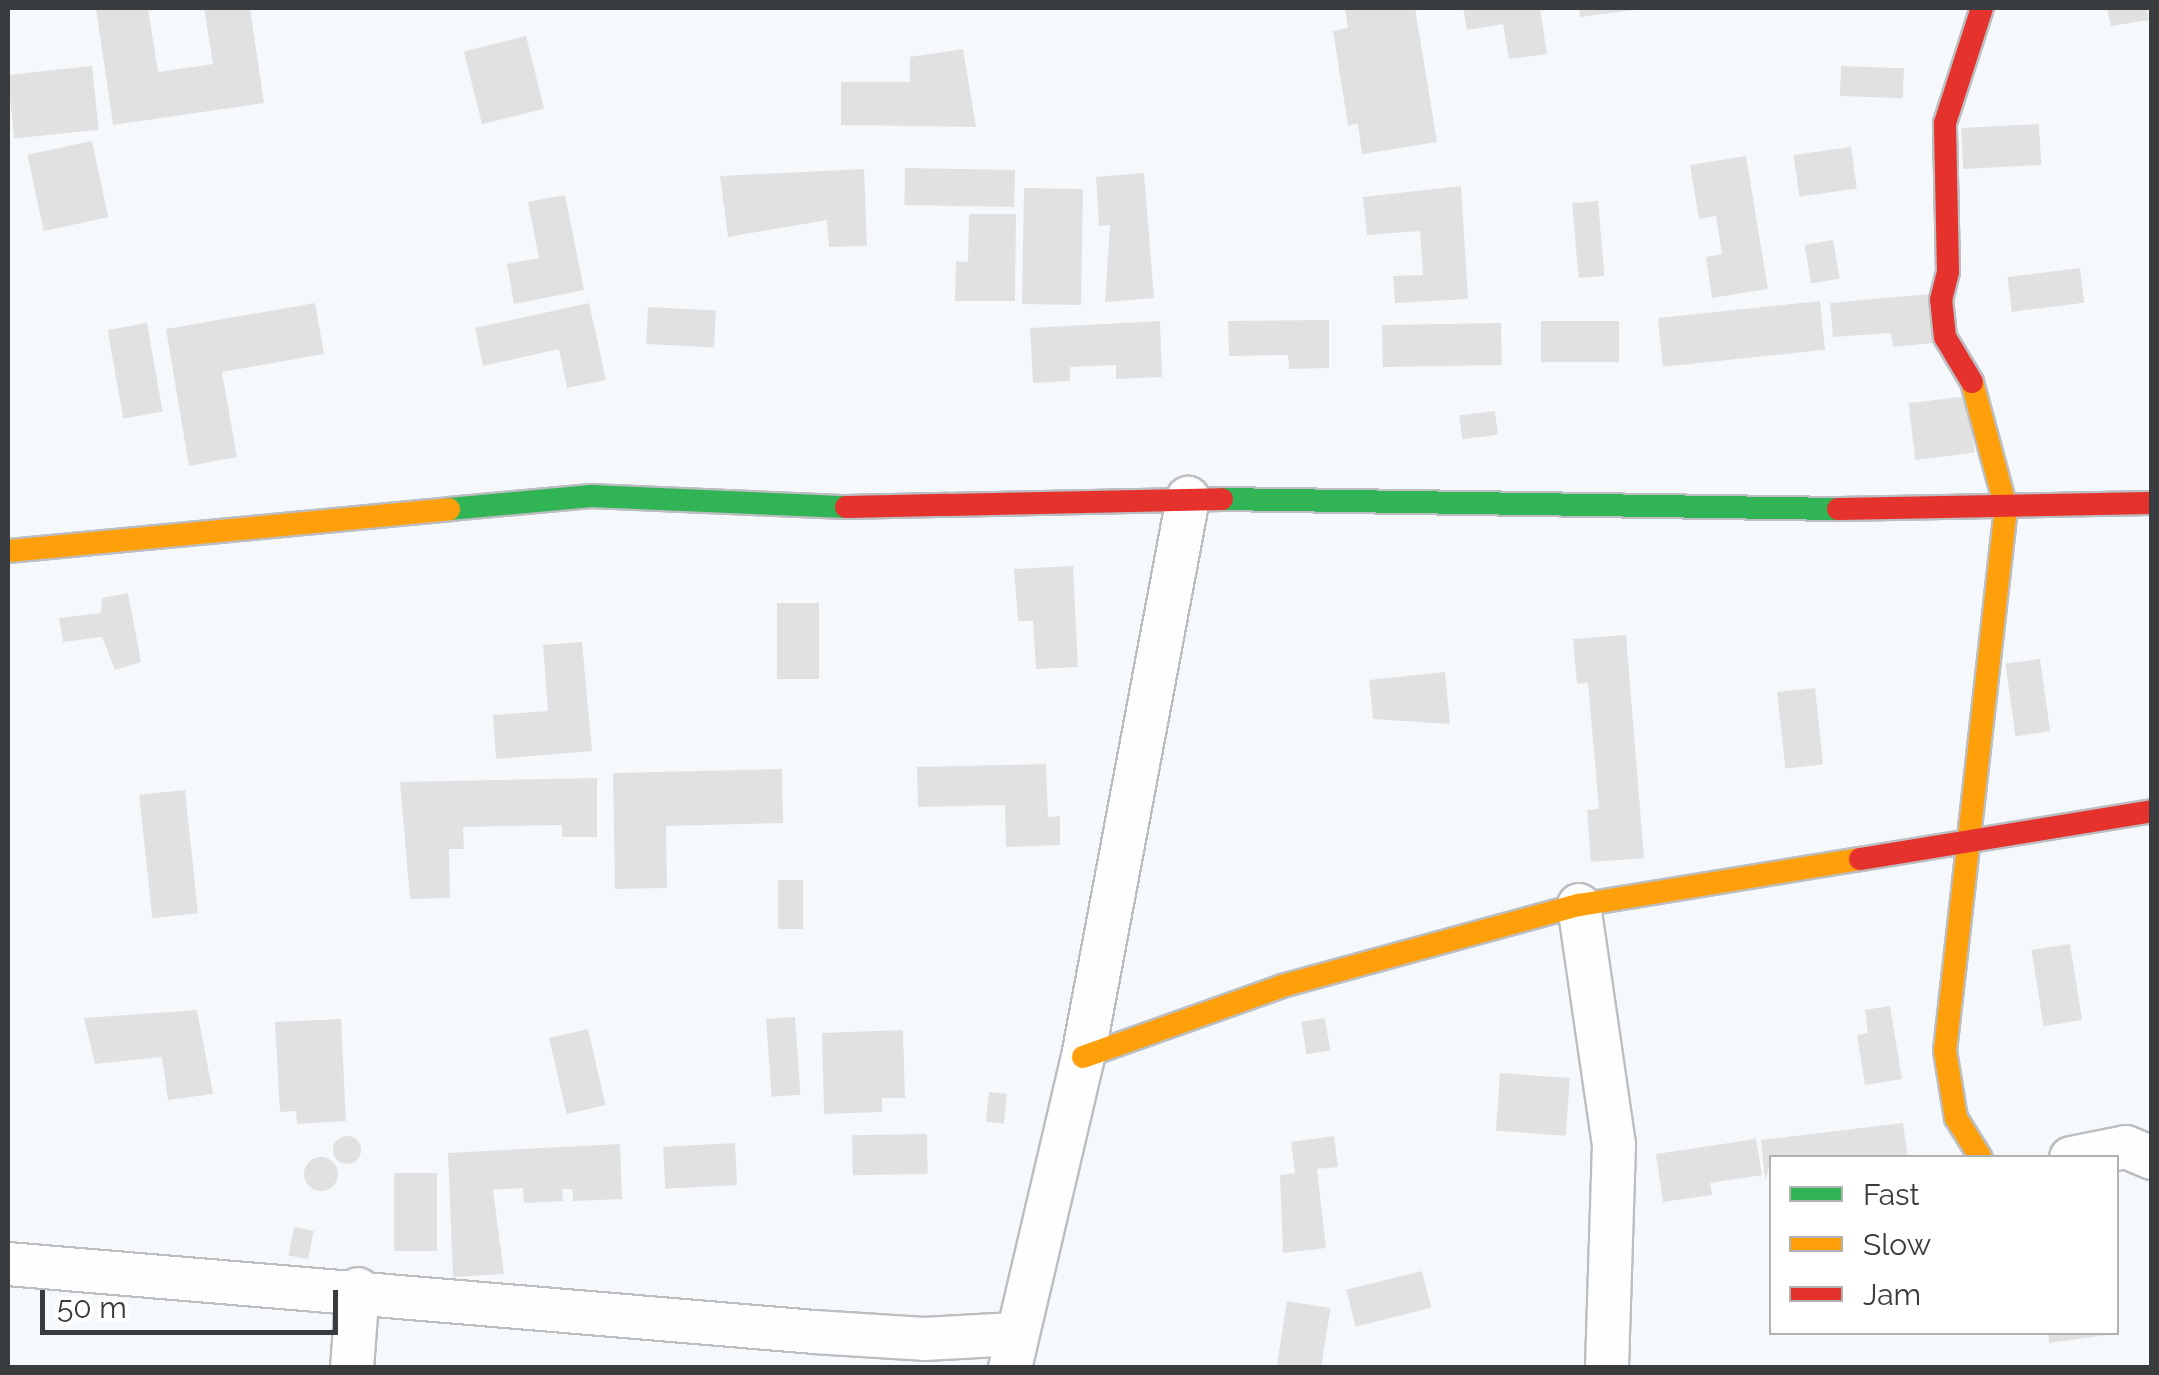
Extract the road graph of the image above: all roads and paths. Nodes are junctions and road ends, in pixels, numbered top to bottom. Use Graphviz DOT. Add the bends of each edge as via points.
graph roads {
  1 [pos="1982,8"];
  2 [pos="1188,498"];
  3 [pos="2152,503"];
  4 [pos="2006,508"];
  5 [pos="8,551"];
  6 [pos="2152,811"];
  7 [pos="1970,842"];
  8 [pos="1579,904"];
  9 [pos="1083,1058"];
  10 [pos="1979,1155"];
  11 [pos="2086,1155"];
  12 [pos="2152,1158"];
  13 [pos="8,1264"];
  14 [pos="358,1290"];
  15 [pos="1013,1351"];
  16 [pos="352,1368"];
  17 [pos="1607,1368"];
  1 -- 4 [label="street" via="1945,123 1948,271 1941,300 1944,337 1970,374"];
  2 -- 4 [label="street" via="1722,511"];
  2 -- 5 [label="street" via="770,509 590,496"];
  2 -- 9 [label="street"];
  3 -- 4 [label="street"];
  4 -- 7 [label="street"];
  6 -- 7 [label="street"];
  7 -- 8 [label="street"];
  7 -- 10 [label="street" via="1945,1051 1956,1118"];
  8 -- 9 [label="street" via="1282,986"];
  8 -- 17 [label="street" via="1614,1144"];
  9 -- 15 [label="street"];
  11 -- 12 [label="street" via="2126,1147"];
  13 -- 14 [label="street"];
  14 -- 15 [label="street"];
  14 -- 16 [label="street"];
}
